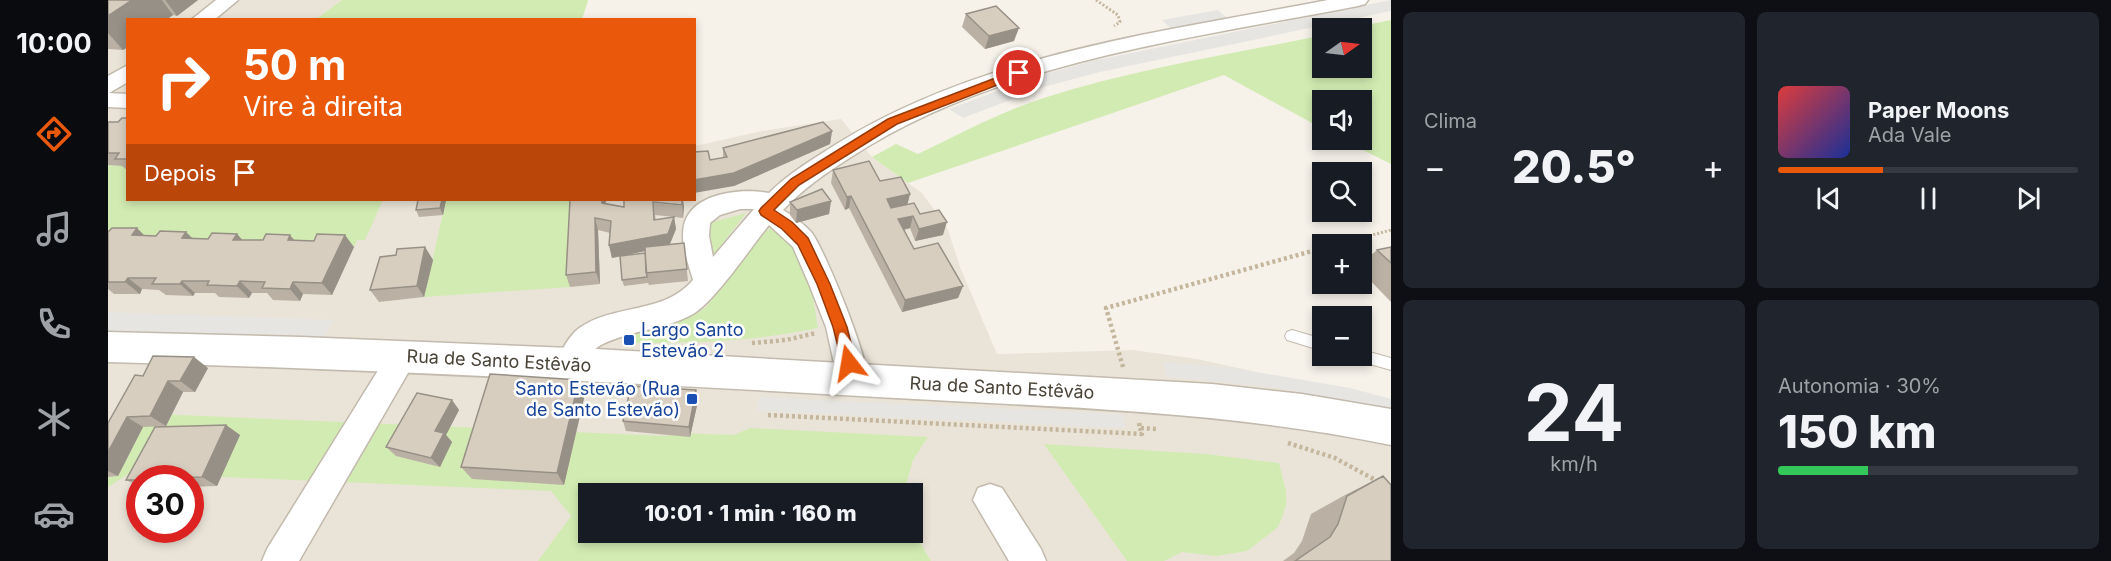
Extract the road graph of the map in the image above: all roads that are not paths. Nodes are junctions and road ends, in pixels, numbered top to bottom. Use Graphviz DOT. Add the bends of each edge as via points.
graph roads {
  1 [pos="228,0"];
  2 [pos="1258,0"];
  3 [pos="1358,0"];
  4 [pos="1276,16"];
  5 [pos="204,18"];
  6 [pos="126,73"];
  7 [pos="108,86"];
  8 [pos="108,100"];
  9 [pos="126,101"];
  10 [pos="770,207"];
  11 [pos="707,282"];
  12 [pos="1292,336"];
  13 [pos="1312,342"];
  14 [pos="108,347"];
  15 [pos="402,357"];
  16 [pos="1372,359"];
  17 [pos="570,364"];
  18 [pos="1391,364"];
  19 [pos="853,381"];
  20 [pos="1282,408"];
  21 [pos="1391,427"];
  22 [pos="1391,451"];
  23 [pos="990,500"];
  24 [pos="279,561"];
  25 [pos="1029,561"];
  1 -- 5 [label="street"];
  2 -- 4 [label="street"];
  3 -- 4 [label="street"];
  4 -- 10 [label="street" via="1098,51 993,81 892,122 795,182"];
  6 -- 7 [label="street"];
  8 -- 9 [label="street"];
  10 -- 11 [label="street"];
  10 -- 11 [label="street" via="742,199 700,216 696,226"];
  10 -- 19 [label="street" via="803,241 824,284 840,327"];
  11 -- 17 [label="street" via="683,306 616,324 587,338"];
  12 -- 13 [label="lane"];
  14 -- 15 [label="street, Rua de Santo Estêvão"];
  15 -- 17 [label="street, Rua de Santo Estêvão"];
  15 -- 24 [label="street"];
  16 -- 18 [label="lane"];
  17 -- 19 [label="street, Rua de Santo Estêvão"];
  19 -- 20 [label="street, Rua de Santo Estêvão" via="1151,396"];
  20 -- 21 [label="street, Rua de Santo Estêvão"];
  20 -- 22 [label="street" via="1346,426"];
  23 -- 25 [label="street"];
}
